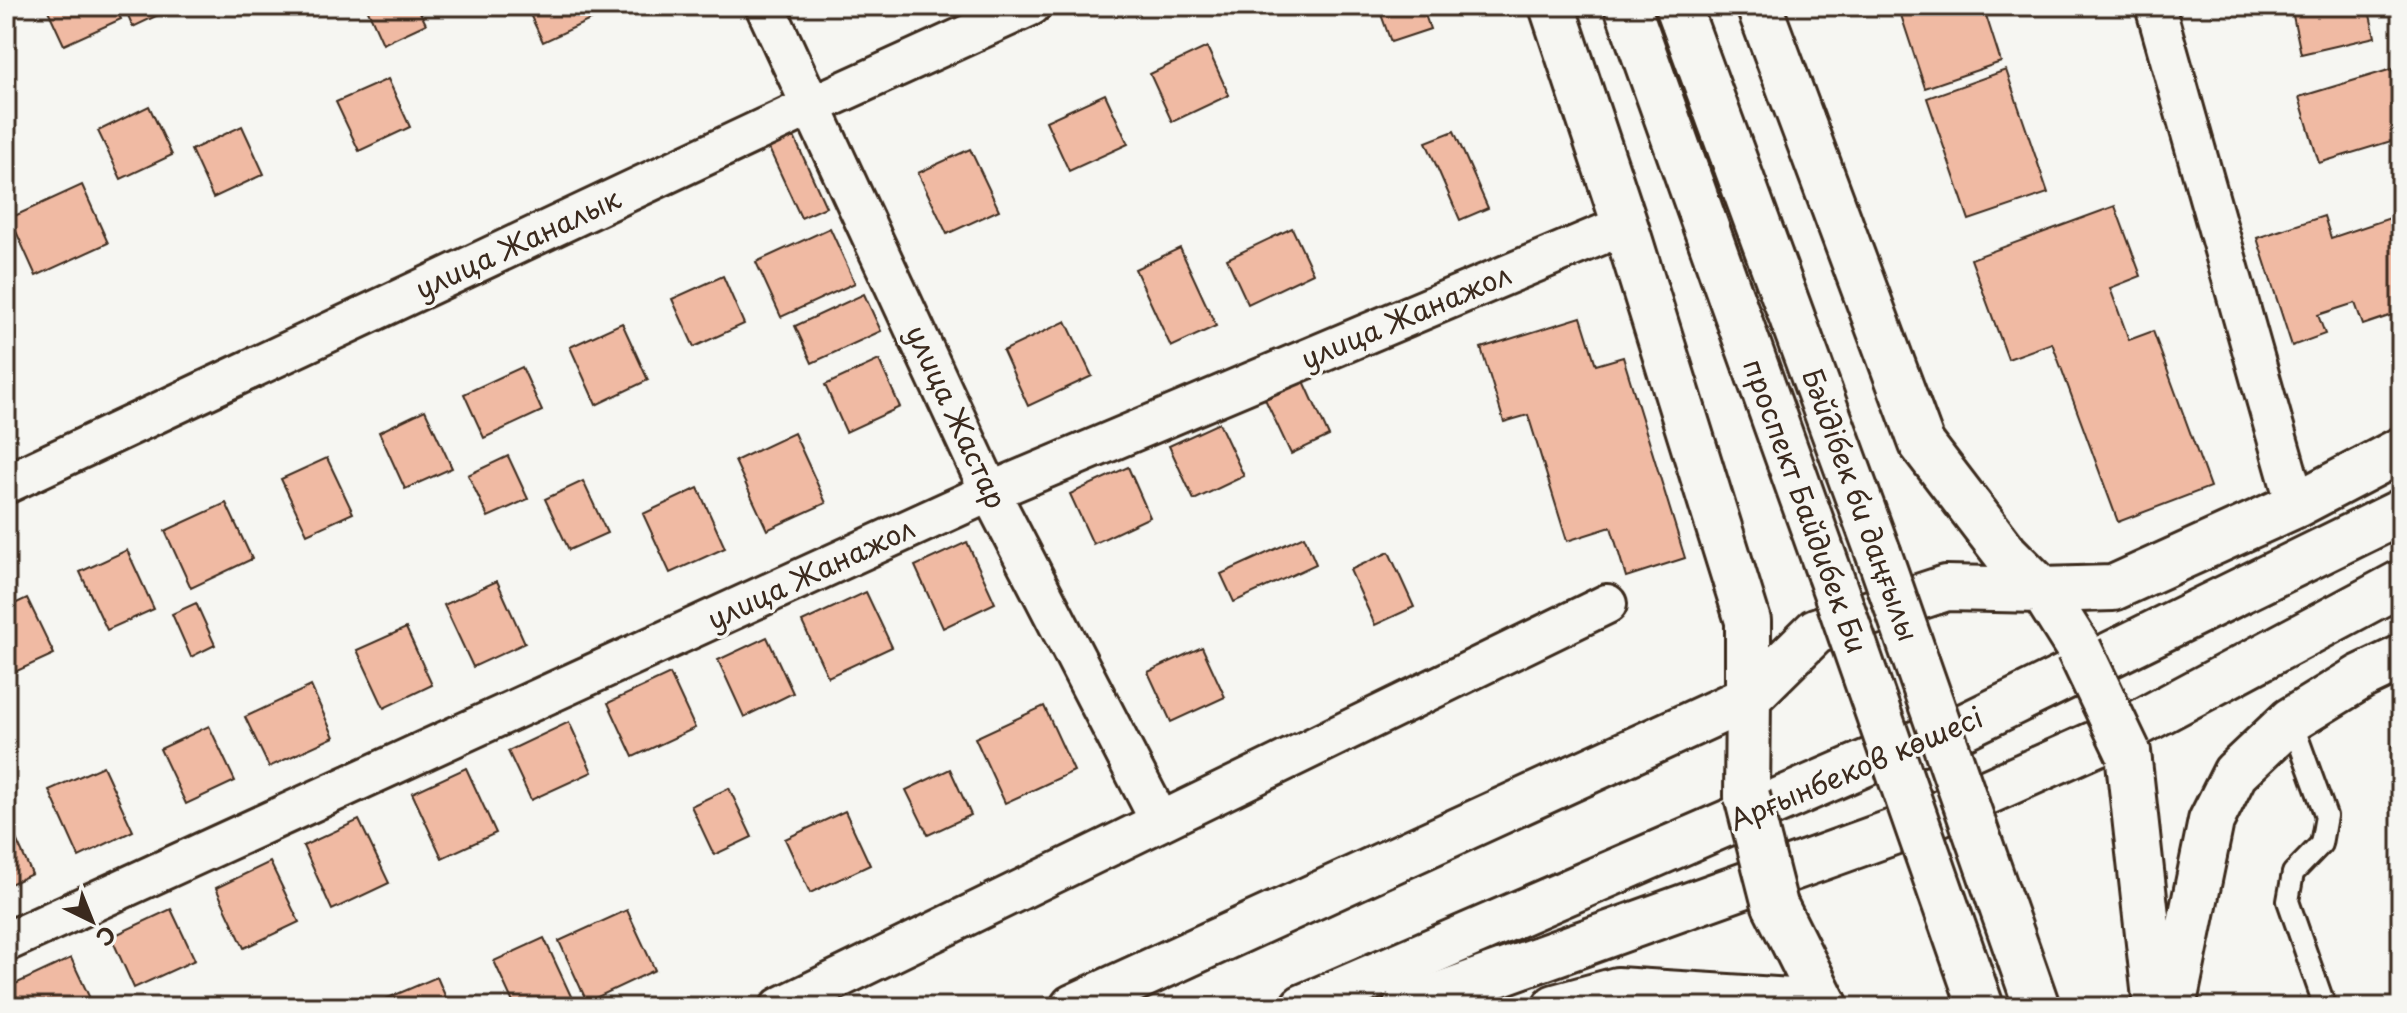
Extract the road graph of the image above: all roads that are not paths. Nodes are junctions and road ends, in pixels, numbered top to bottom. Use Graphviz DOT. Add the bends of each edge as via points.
graph roads {
  1 [pos="765,6"];
  2 [pos="1031,6"];
  3 [pos="1552,6"];
  4 [pos="1627,6"];
  5 [pos="1678,6"];
  6 [pos="1759,6"];
  7 [pos="2155,6"];
  8 [pos="811,106"];
  9 [pos="1625,225"];
  10 [pos="2401,450"];
  11 [pos="6,484"];
  12 [pos="990,492"];
  13 [pos="2296,505"];
  14 [pos="2401,512"];
  15 [pos="2401,583"];
  16 [pos="2042,590"];
  17 [pos="1607,604"];
  18 [pos="2401,658"];
  19 [pos="1748,698"];
  20 [pos="2291,720"];
  21 [pos="1160,821"];
  22 [pos="6,942"];
  23 [pos="1825,1005"];
  24 [pos="780,1007"];
  25 [pos="1073,1007"];
  26 [pos="1303,1007"];
  27 [pos="1406,1007"];
  28 [pos="1555,1007"];
  29 [pos="1981,1007"];
  30 [pos="2037,1007"];
  31 [pos="2156,1007"];
  32 [pos="2173,1007"];
  33 [pos="2325,1007"];
  1 -- 8 [label="street, улица Жастар"];
  2 -- 8 [label="street, улица Жаналык"];
  3 -- 9 [label="main road"];
  4 -- 29 [label="main road, проспект Байдибек Би, bridge"];
  5 -- 30 [label="main road, Бәйдібек би даңғылы, bridge"];
  6 -- 16 [label="main road" via="1922,444 2006,554"];
  7 -- 13 [label="street"];
  8 -- 11 [label="street, улица Жаналык"];
  8 -- 12 [label="street, улица Жастар"];
  9 -- 12 [label="street, улица Жанажол"];
  9 -- 19 [label="main road" via="1748,621"];
  10 -- 13 [label="main road"];
  12 -- 21 [label="street, улица Жастар"];
  12 -- 22 [label="street, улица Жанажол"];
  13 -- 16 [label="main road" via="2113,588"];
  14 -- 26 [label="main road, Арғынбеков көшесі" via="1963,727 1889,753"];
  15 -- 27 [label="main road" via="2124,731 1918,823"];
  16 -- 19 [label="main road" via="1946,588 1816,631"];
  16 -- 31 [label="main road, bridge" via="2079,649 2128,752"];
  17 -- 21 [label="street"];
  18 -- 20 [label="main road"];
  19 -- 23 [label="main road, bridge" via="1747,796 1775,905"];
  19 -- 25 [label="main road"];
  20 -- 32 [label="main road" via="2235,773 2211,821"];
  20 -- 33 [label="lane" via="2326,816 2321,844 2293,873 2288,901"];
  21 -- 24 [label="street"];
  23 -- 28 [label="main road" via="1617,990"];
}
